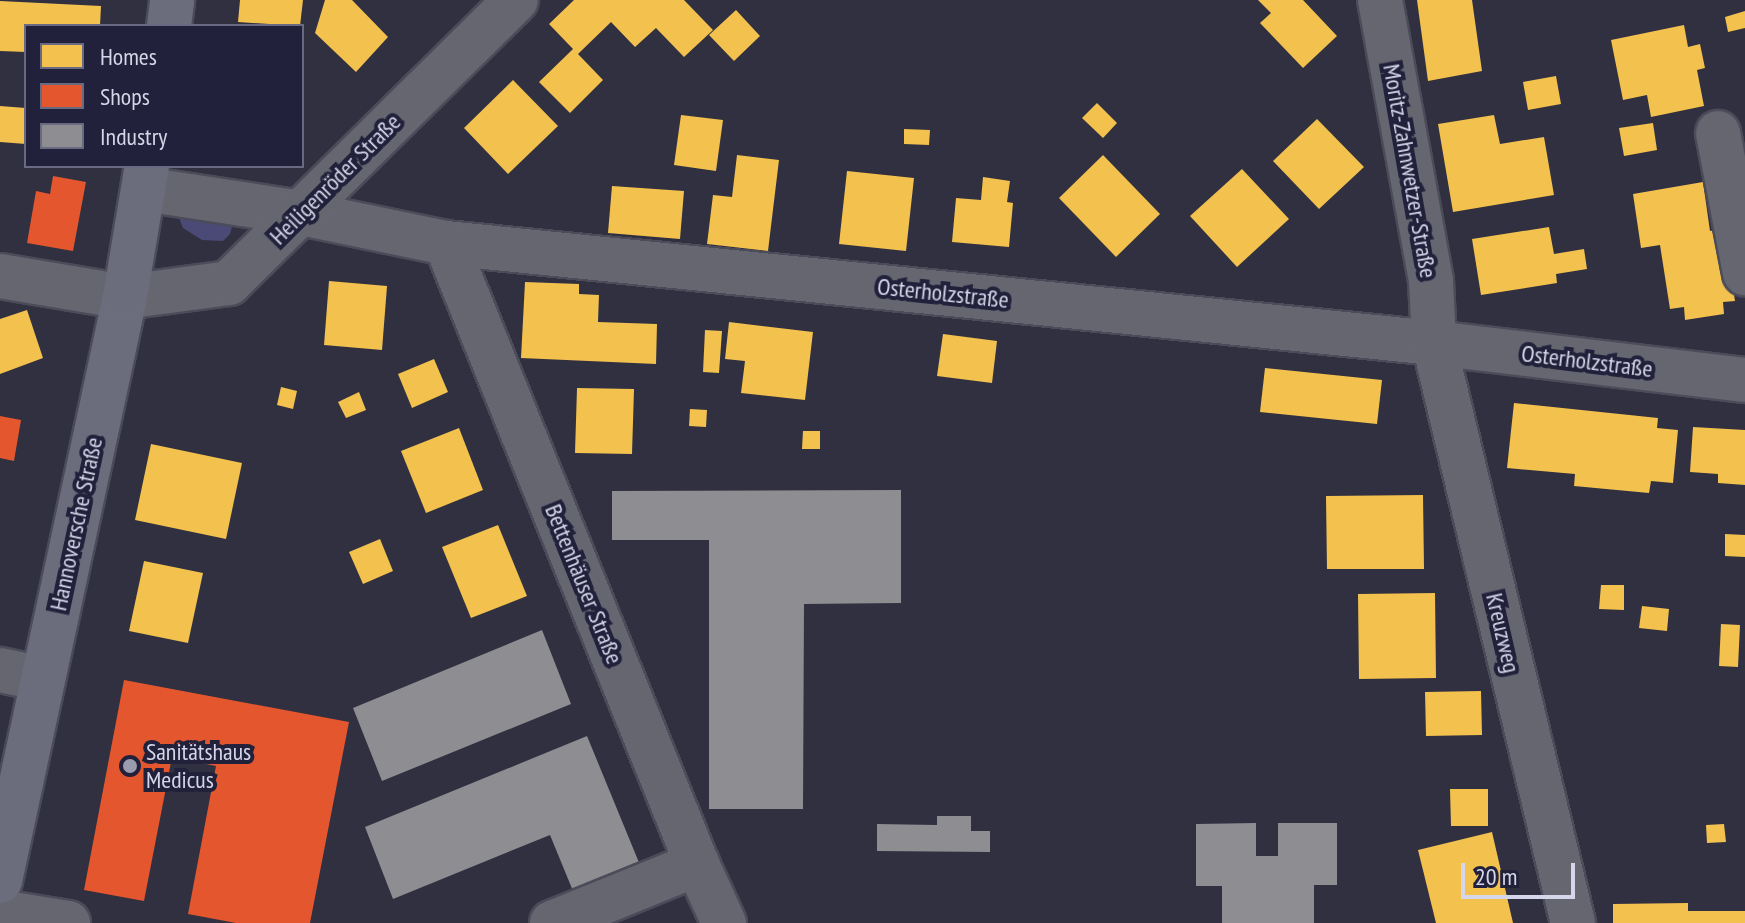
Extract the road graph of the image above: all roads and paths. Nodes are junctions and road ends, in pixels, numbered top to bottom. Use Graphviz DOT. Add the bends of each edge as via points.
graph roads {
  1 [pos="172,0"];
  2 [pos="516,0"];
  3 [pos="1380,0"];
  4 [pos="169,24"];
  5 [pos="1718,133"];
  6 [pos="146,178"];
  7 [pos="301,213"];
  8 [pos="446,243"];
  9 [pos="1745,273"];
  10 [pos="0,276"];
  11 [pos="125,297"];
  12 [pos="1434,343"];
  13 [pos="1745,380"];
  14 [pos="0,670"];
  15 [pos="43,679"];
  16 [pos="697,864"];
  17 [pos="0,881"];
  18 [pos="0,912"];
  19 [pos="68,923"];
  20 [pos="552,923"];
  21 [pos="724,923"];
  22 [pos="1573,923"];
  1 -- 4 [label="main road"];
  2 -- 7 [label="street, Heiligenröder Straße"];
  3 -- 12 [label="street, Moritz-Zahnwetzer-Straße" via="1431,281"];
  5 -- 9 [label="street"];
  6 -- 7 [label="street, Osterholzstraße"];
  6 -- 11 [label="main road, Hannoversche Straße"];
  7 -- 8 [label="street, Osterholzstraße"];
  7 -- 11 [label="street, Heiligenröder Straße" via="229,283"];
  8 -- 12 [label="street, Osterholzstraße"];
  8 -- 16 [label="street, Bettenhäuser Straße"];
  10 -- 11 [label="street, Heiligenröder Straße"];
  11 -- 15 [label="main road, Hannoversche Straße"];
  12 -- 13 [label="street, Osterholzstraße"];
  12 -- 22 [label="street, Kreuzweg"];
  14 -- 15 [label="street"];
  15 -- 17 [label="main road, Hannoversche Straße"];
  16 -- 20 [label="street"];
  16 -- 21 [label="street, Bettenhäuser Straße"];
  18 -- 19 [label="street"];
}
